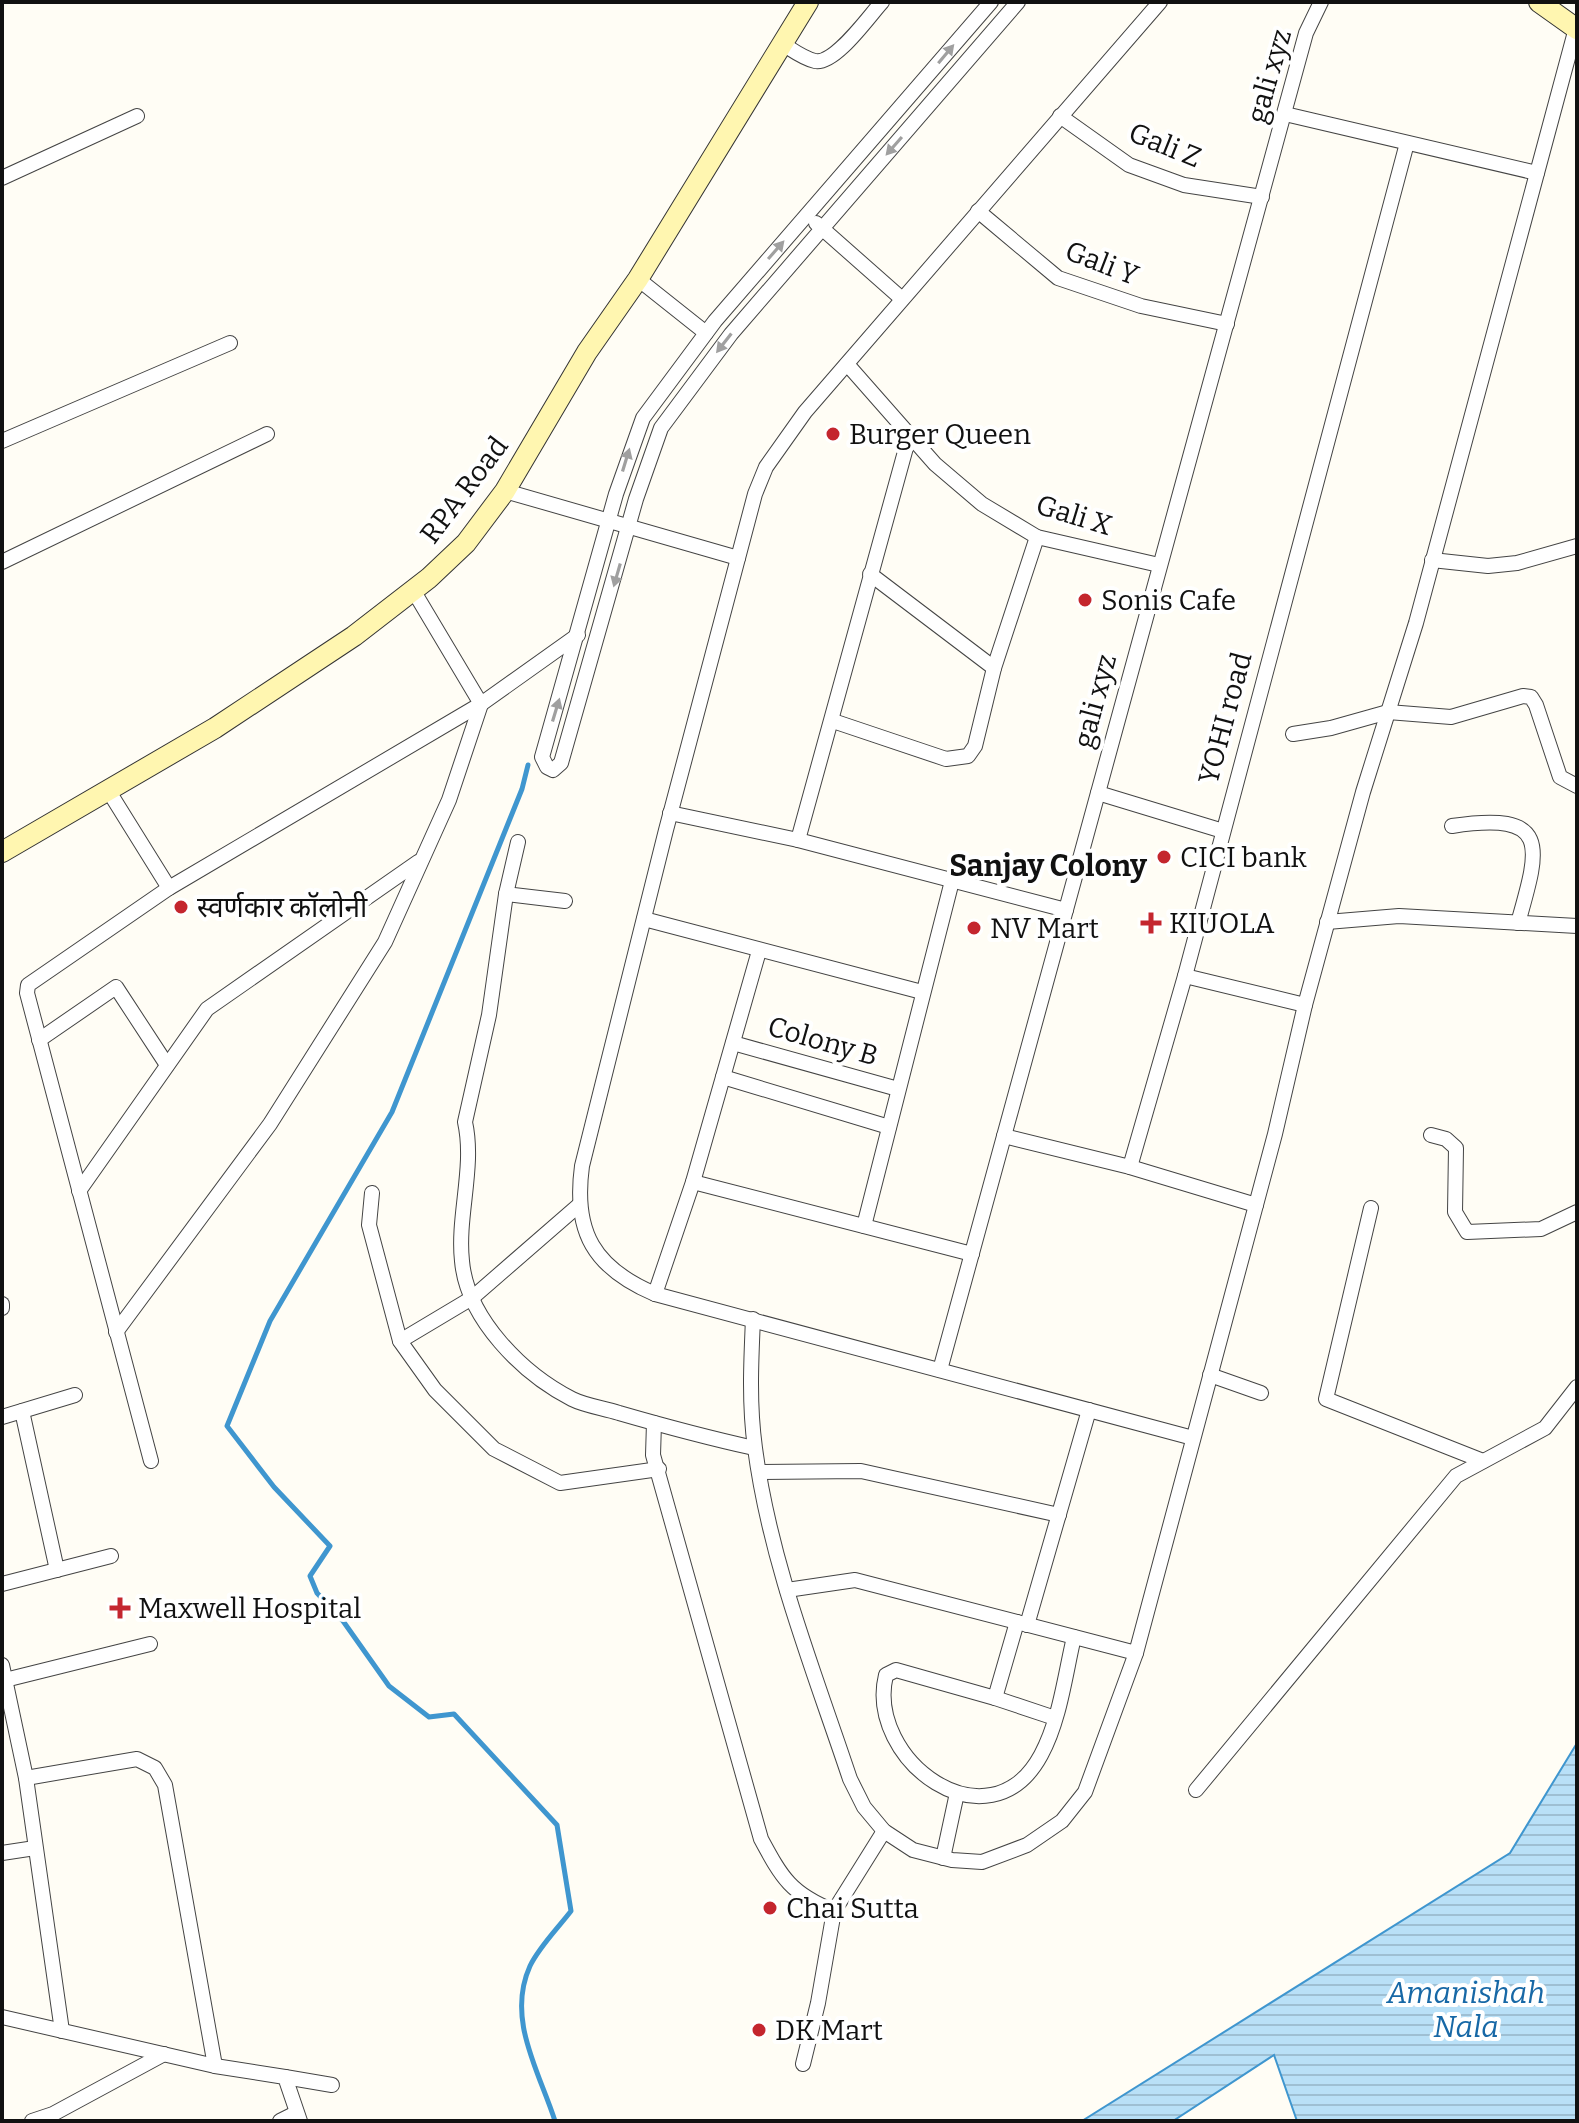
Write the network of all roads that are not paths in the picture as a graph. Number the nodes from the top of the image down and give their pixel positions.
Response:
1 (808, 2) edge
2 (882, 2) edge
3 (991, 2) edge
4 (1018, 2) edge
5 (1160, 2) edge
6 (1321, 2) edge
7 (1539, 2) edge
8 (1577, 28) edge
9 (781, 43) junction
10 (1285, 114) junction
11 (137, 116) dead end
12 (1060, 116) junction
13 (1407, 143) junction
14 (1537, 173) junction
15 (2, 178) edge
16 (1262, 197) junction
17 (978, 211) junction
18 (806, 215) junction
19 (822, 228) junction
20 (638, 279) junction
21 (902, 299) junction
22 (1227, 324) junction
23 (706, 333) junction
24 (230, 343) dead end
25 (847, 364) junction
26 (658, 395) junction
27 (675, 407) junction
28 (267, 434) dead end
29 (909, 437) junction
30 (2, 441) edge
31 (505, 491) junction
32 (610, 524) junction
33 (630, 529) junction
34 (1037, 537) junction
35 (1577, 546) edge
36 (738, 558) junction
37 (1432, 560) junction
38 (2, 562) edge
39 (1159, 565) junction
40 (870, 574) junction
41 (413, 590) junction
42 (603, 621) junction
43 (578, 635) junction
44 (994, 668) junction
45 (481, 704) junction
46 (1388, 712) junction
47 (833, 721) junction
48 (1293, 734) dead end
49 (1577, 786) edge
50 (108, 790) junction
51 (1098, 793) junction
52 (670, 813) junction
53 (1452, 826) dead end
54 (1223, 831) junction
55 (798, 840) junction
56 (518, 842) dead end
57 (2, 852) edge
58 (420, 861) junction
59 (952, 881) junction
60 (169, 888) junction
61 (506, 894) junction
62 (565, 901) dead end
63 (1066, 910) junction
64 (644, 919) junction
65 (1327, 922) junction
66 (1518, 923) junction
67 (1577, 926) edge
68 (759, 951) junction
69 (1185, 976) junction
70 (922, 992) junction
71 (1305, 1005) junction
72 (39, 1040) junction
73 (733, 1043) junction
74 (167, 1065) junction
75 (723, 1077) junction
76 (898, 1089) junction
77 (889, 1127) junction
78 (1431, 1135) dead end
79 (1004, 1136) junction
80 (1130, 1167) junction
81 (693, 1182) junction
82 (79, 1191) junction
83 (372, 1193) dead end
84 (579, 1205) junction
85 (1256, 1205) junction
86 (1371, 1208) dead end
87 (1577, 1212) edge
88 (864, 1226) junction
89 (972, 1254) junction
90 (655, 1294) junction
91 (472, 1298) junction
92 (753, 1319) junction
93 (116, 1332) junction
94 (400, 1341) junction
95 (940, 1370) junction
96 (1210, 1375) junction
97 (1577, 1387) edge
98 (1261, 1393) dead end
99 (75, 1395) dead end
100 (1089, 1410) junction
101 (22, 1411) junction
102 (2, 1417) edge
103 (654, 1423) junction
104 (1193, 1438) junction
105 (754, 1448) junction
106 (151, 1461) dead end
107 (1483, 1461) junction
108 (659, 1469) junction
109 (759, 1472) junction
110 (1059, 1515) junction
111 (111, 1556) dead end
112 (57, 1570) junction
113 (2, 1584) edge
114 (787, 1590) junction
115 (1022, 1624) junction
116 (1074, 1637) junction
117 (150, 1644) dead end
118 (1136, 1653) junction
119 (2, 1665) edge
120 (5, 1680) junction
121 (995, 1698) junction
122 (1055, 1718) junction
123 (18, 1744) junction
124 (2, 1746) edge
125 (26, 1778) junction
126 (1196, 1790) dead end
127 (957, 1793) junction
128 (884, 1831) junction
129 (35, 1848) junction
130 (2, 1853) edge
131 (943, 1858) junction
132 (834, 1911) junction
133 (2, 2017) edge
134 (62, 2031) junction
135 (164, 2054) junction
136 (803, 2064) dead end
137 (215, 2066) junction
138 (285, 2077) junction
139 (332, 2085) dead end
140 (298, 2117) edge
141 (32, 2121) edge
142 (280, 2121) edge

1 - 9 street, RPA Road
2 - 9 street
18 -> 3 street
4 -> 19 street
5 - 12 street
6 - 10 street, gali xyz
7 - 8 street
8 - 14 street
9 - 20 street, RPA Road
10 - 13 street
10 - 16 street, gali xyz
11 - 15 street
12 - 16 street, Gali Z
12 - 17 street
13 - 14 street
13 - 54 street, YOHI road
14 - 37 street
16 - 22 street, gali xyz
17 - 21 street
17 - 22 street, Gali Y
18 - 19 street
23 -> 18 street
19 - 21 street
19 -> 27 street
20 - 23 street
20 - 31 street, RPA Road
21 - 25 street
22 - 39 street, gali xyz
23 - 26 street
24 - 30 street
25 - 29 street, Gali X
25 - 36 street
26 - 27 street
32 -> 26 street
27 - 33 street
28 - 38 street
29 - 34 street, Gali X
29 - 40 street
31 - 32 street
31 - 41 street, RPA Road
32 - 33 street
32 - 43 street
33 - 36 street
33 -> 42 street
34 - 39 street, Gali X
34 - 44 street
35 - 37 street
36 - 52 street
37 - 46 street
39 - 51 street, gali xyz
40 - 44 street
40 - 47 street
41 - 45 street
41 - 50 street, RPA Road
42 - 43 street
42 -> 43 street
43 - 45 street
44 - 47 street
45 - 58 street
45 - 60 street
46 - 48 street
46 - 49 street
46 - 65 street
47 - 55 street
50 - 57 street, RPA Road
50 - 60 street
51 - 54 street
51 - 63 street, gali xyz
52 - 55 street
52 - 64 street
53 - 66 street
54 - 69 street, YOHI road
55 - 59 street
56 - 61 street
58 - 74 street
58 - 93 street
59 - 63 street
59 - 70 street
60 - 72 street
61 - 62 street
61 - 91 street
63 - 79 street, gali xyz
64 - 68 street
64 - 84 street
65 - 66 street
65 - 71 street
66 - 67 street
68 - 70 street
68 - 73 street
69 - 71 street
69 - 80 street, YOHI road
70 - 76 street
71 - 85 street
72 - 74 street
72 - 82 street
73 - 75 street
73 - 76 street, Colony B
74 - 82 street
75 - 77 street
75 - 81 street
76 - 77 street
77 - 88 street
78 - 87 street
79 - 80 street
79 - 89 street, gali xyz
80 - 85 street
81 - 88 street
81 - 90 street
82 - 93 street
83 - 94 street
84 - 90 street
84 - 91 street
85 - 96 street
86 - 107 street
88 - 89 street
89 - 95 street, gali xyz
90 - 92 street
91 - 94 street
91 - 103 street
92 - 95 street
92 - 105 street
93 - 106 street
94 - 108 street
95 - 100 street
96 - 98 street
96 - 104 street
97 - 107 street
99 - 101 street
100 - 104 street
100 - 110 street
101 - 102 street
101 - 112 street
103 - 105 street
103 - 108 street
104 - 118 street
105 - 109 street
107 - 126 street
108 - 132 street
109 - 110 street
109 - 114 street
110 - 115 street
111 - 112 street
112 - 113 street
114 - 115 street
114 - 128 street
115 - 116 street
115 - 121 street
116 - 118 street
116 - 122 street
117 - 120 street
118 - 131 street
119 - 120 street
120 - 123 street
121 - 122 street
121 - 127 street
122 - 127 street
123 - 124 street
123 - 125 street
125 - 129 street
125 - 137 street
127 - 131 street
128 - 131 street
128 - 132 street
129 - 130 street
129 - 134 street
132 - 136 street
133 - 134 street
134 - 135 street
135 - 137 street
135 - 141 street
137 - 138 street
138 - 139 street
138 - 140 street
140 - 142 street

